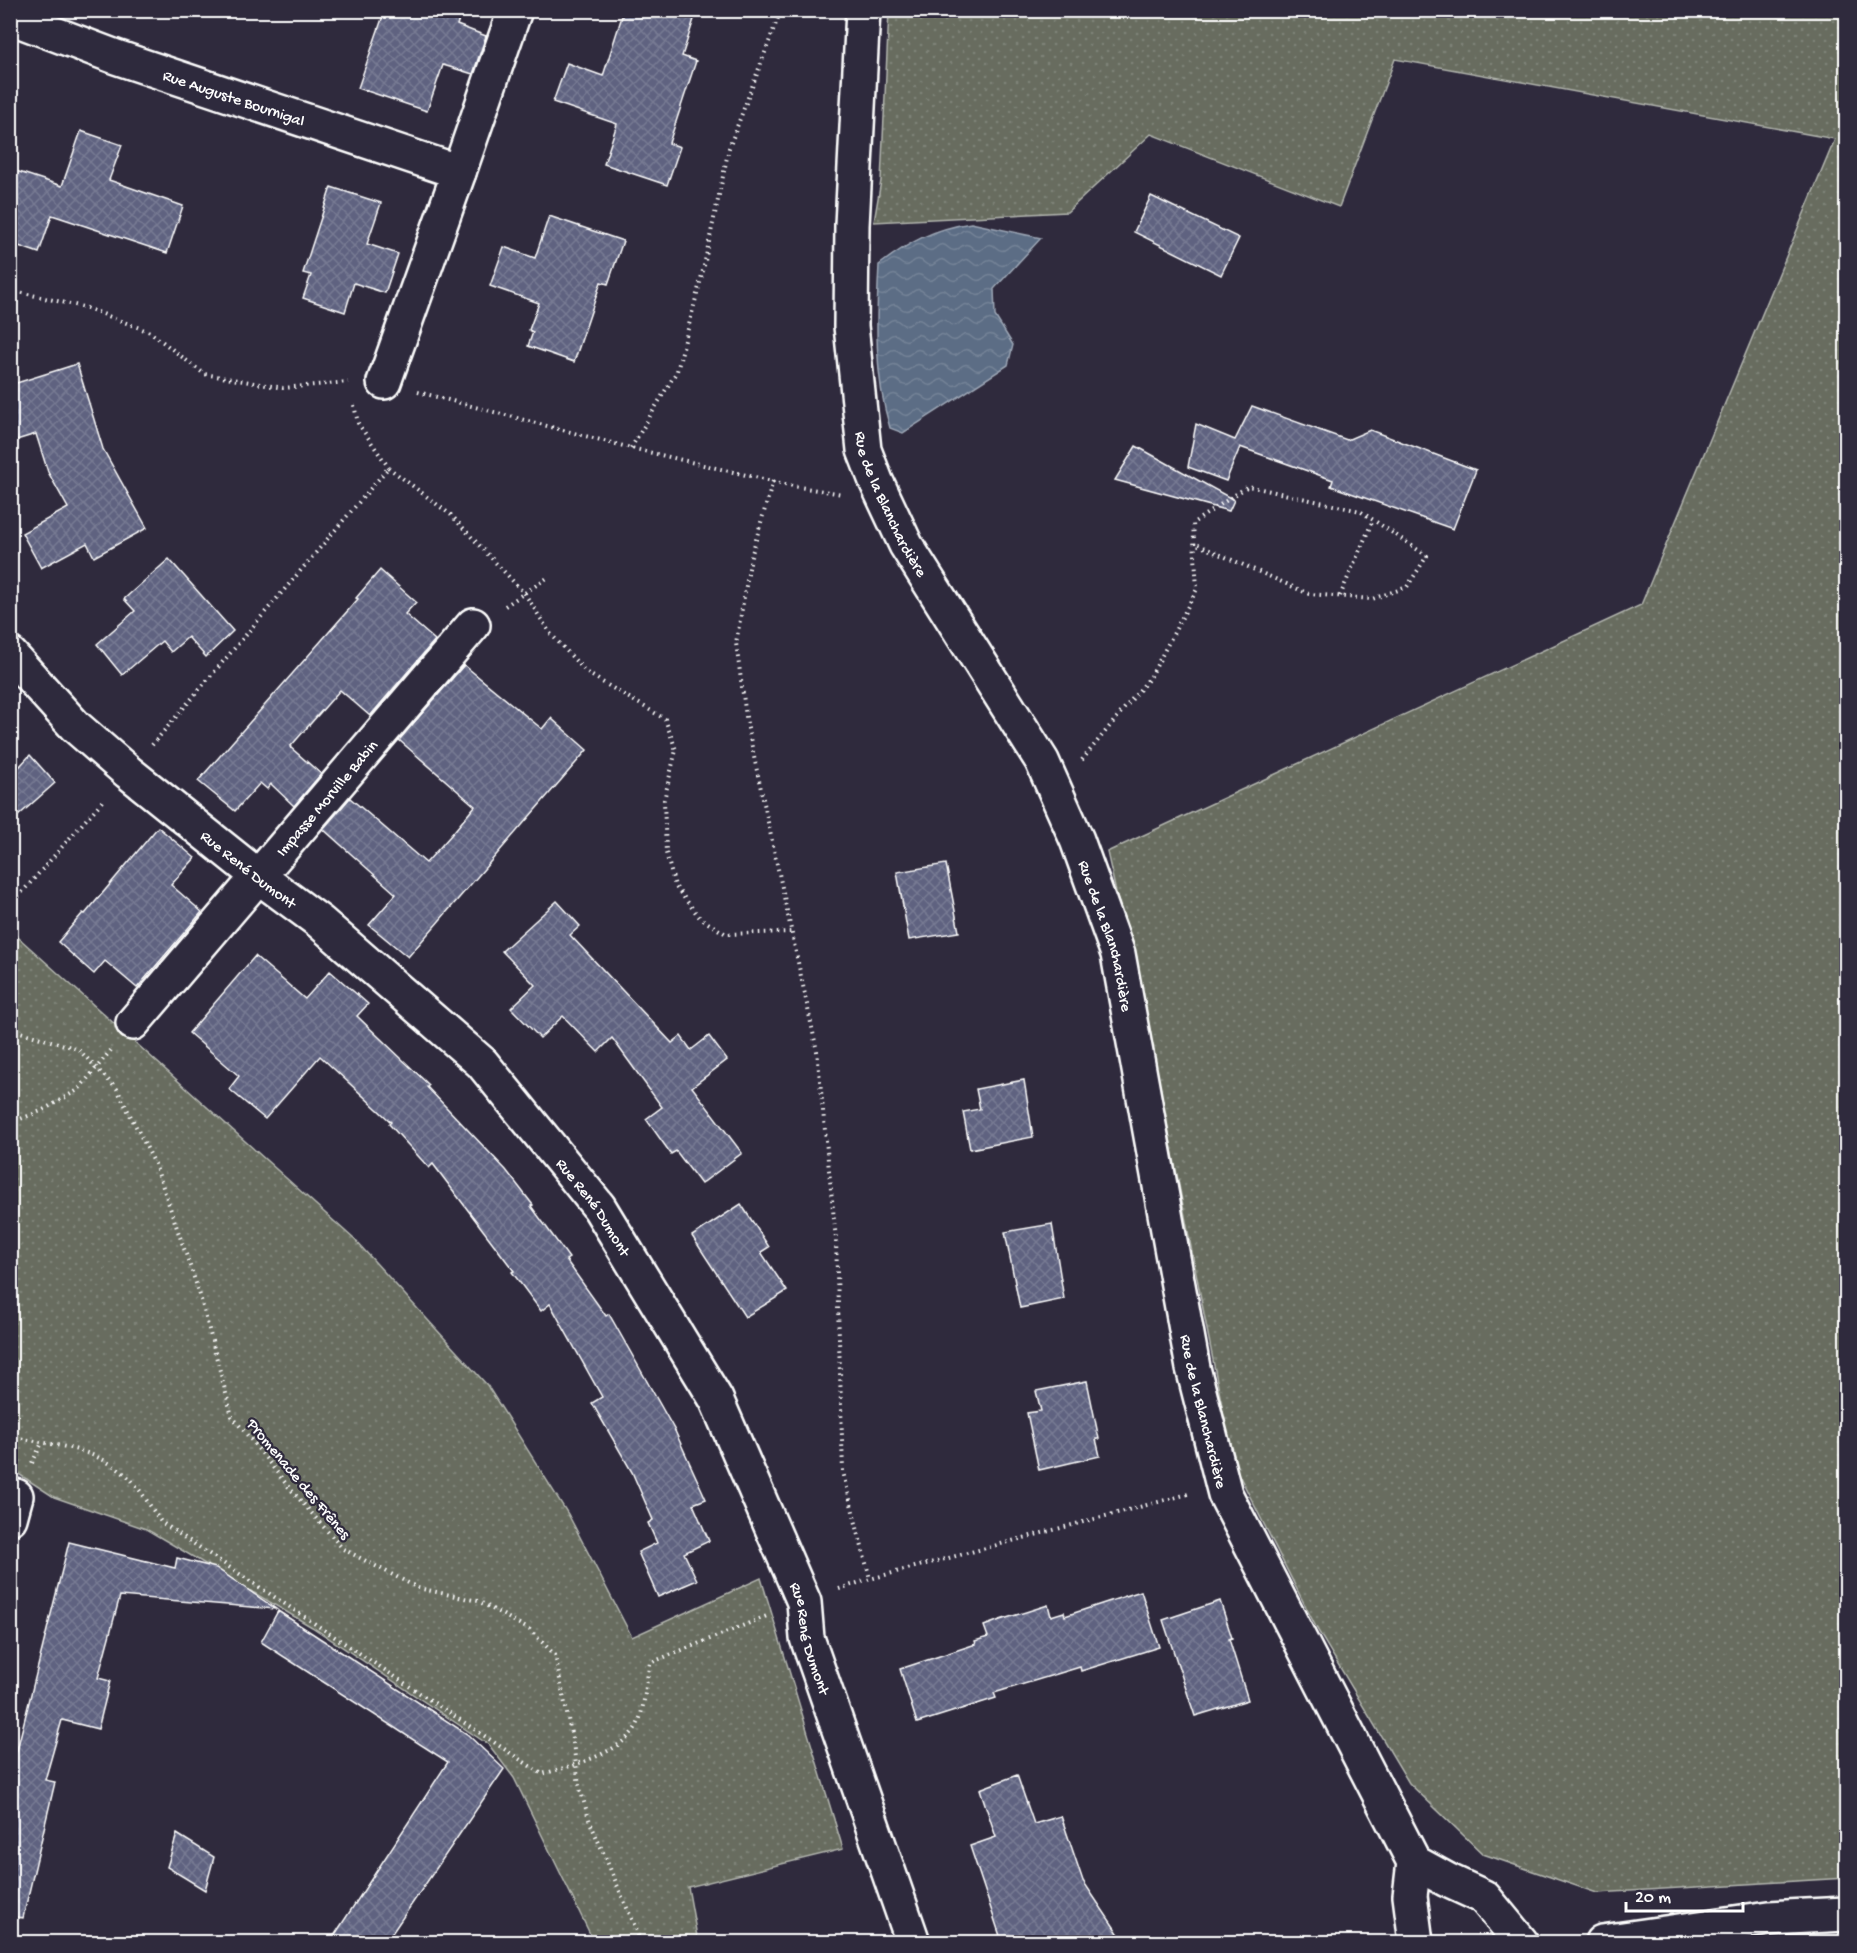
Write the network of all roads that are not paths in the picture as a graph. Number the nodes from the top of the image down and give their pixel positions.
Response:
1 (515, 10) edge
2 (863, 10) edge
3 (10, 17) edge
4 (459, 172) junction
5 (384, 382) road end
6 (473, 625) dead end
7 (10, 654) edge
8 (259, 877) junction
9 (133, 1023) road end
10 (1414, 1862) junction
11 (1846, 1914) edge
12 (913, 1942) edge
13 (1416, 1942) edge
14 (1521, 1942) edge
15 (1602, 1942) edge

1 - 4 street
2 - 10 street, Rue de la Blanchardière
3 - 4 street, Rue Auguste Bournigal
4 - 5 street
6 - 8 street, Impasse Morville Babin
7 - 8 street, Rue René Dumont
8 - 9 street, Impasse Morville Babin
8 - 12 street, Rue René Dumont
10 - 13 street
10 - 14 street
11 - 15 street

